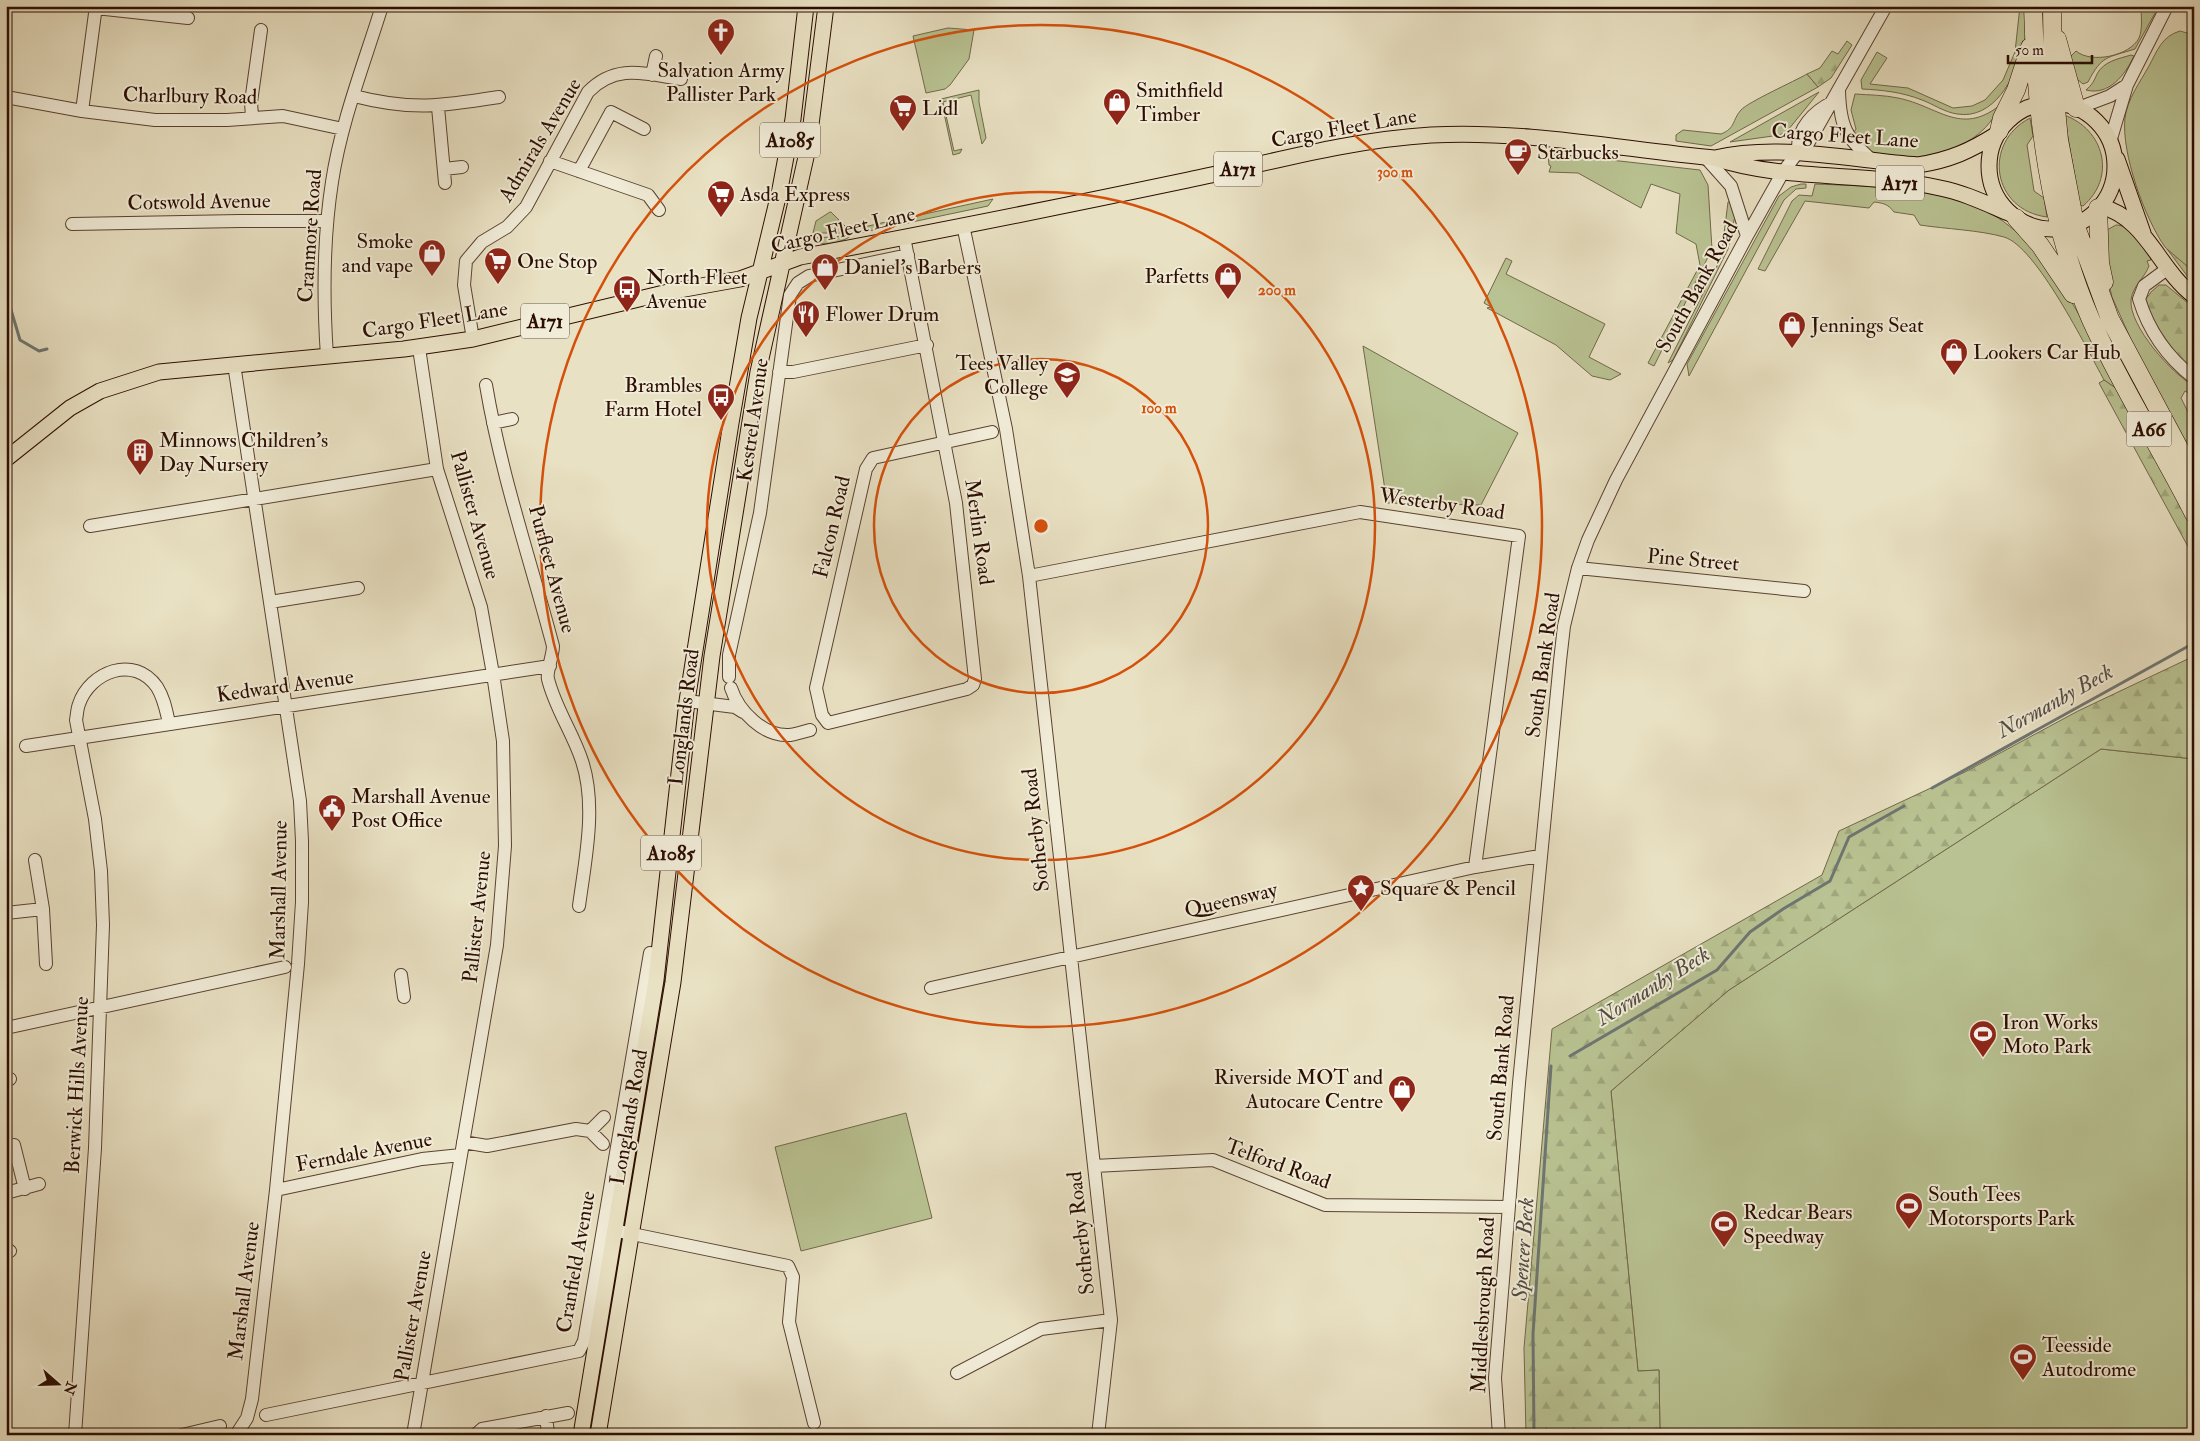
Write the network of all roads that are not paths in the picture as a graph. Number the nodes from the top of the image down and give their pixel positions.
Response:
1 (382, 6) edge
2 (806, 6) edge
3 (826, 6) edge
4 (1886, 6) edge
5 (2033, 6) edge
6 (2167, 6) edge
7 (96, 7) edge
8 (2051, 14) edge
9 (188, 18) dead end
10 (261, 30) dead end
11 (2034, 30) junction
12 (656, 56) dead end
13 (652, 75) junction
14 (681, 79) dead end
15 (2127, 85) junction
16 (1839, 88) junction
17 (354, 96) junction
18 (6, 97) edge
19 (499, 97) dead end
20 (2056, 103) junction
21 (2038, 104) junction
22 (438, 107) junction
23 (2077, 108) junction
24 (82, 111) junction
25 (252, 117) junction
26 (644, 129) dead end
27 (343, 130) junction
28 (1998, 132) junction
29 (2111, 145) junction
30 (1798, 152) junction
31 (1710, 158) junction
32 (550, 161) junction
33 (1873, 162) junction
34 (462, 167) dead end
35 (444, 169) junction
36 (579, 171) junction
37 (1783, 172) junction
38 (445, 183) dead end
39 (2099, 207) junction
40 (659, 210) dead end
41 (2013, 216) junction
42 (327, 222) junction
43 (72, 224) dead end
44 (963, 225) junction
45 (2068, 227) junction
46 (2143, 232) junction
47 (1747, 236) junction
48 (904, 237) junction
49 (908, 255) junction
50 (782, 264) junction
51 (2167, 269) junction
52 (760, 271) junction
53 (2194, 296) edge
54 (2110, 318) junction
55 (2091, 319) junction
56 (473, 339) junction
57 (927, 345) junction
58 (420, 348) junction
59 (327, 356) junction
60 (234, 364) junction
61 (779, 372) junction
62 (2194, 378) edge
63 (486, 386) dead end
64 (512, 419) dead end
65 (493, 423) junction
66 (992, 432) dead end
67 (946, 442) junction
68 (6, 458) edge
69 (437, 469) junction
70 (2194, 476) edge
71 (254, 500) junction
72 (2194, 514) edge
73 (90, 526) dead end
74 (1578, 568) junction
75 (1029, 576) junction
76 (358, 588) dead end
77 (1804, 590) dead end
78 (270, 602) junction
79 (550, 666) junction
80 (493, 674) junction
81 (687, 701) junction
82 (713, 704) junction
83 (285, 707) junction
84 (743, 712) junction
85 (169, 723) junction
86 (828, 724) joint
87 (810, 730) dead end
88 (78, 739) junction
89 (26, 746) dead end
90 (1540, 856) junction
91 (35, 860) dead end
92 (1475, 868) junction
93 (579, 906) dead end
94 (43, 909) junction
95 (6, 913) edge
96 (650, 953) dead end
97 (1070, 957) junction
98 (46, 964) dead end
99 (285, 967) dead end
100 (401, 975) dead end
101 (931, 988) dead end
102 (404, 997) dead end
103 (101, 1009) junction
104 (6, 1028) edge
105 (604, 1117) dead end
106 (590, 1131) junction
107 (464, 1142) junction
108 (604, 1144) dead end
109 (14, 1145) dead end
110 (461, 1155) junction
111 (1094, 1166) junction
112 (39, 1184) dead end
113 (25, 1188) junction
114 (276, 1190) junction
115 (6, 1193) edge
116 (1509, 1207) junction
117 (613, 1230) junction
118 (630, 1234) junction
119 (1111, 1320) junction
120 (957, 1373) dead end
121 (421, 1383) junction
122 (568, 1413) dead end
123 (266, 1415) dead end
124 (546, 1416) junction
125 (814, 1423) dead end
126 (220, 1426) dead end
127 (548, 1434) edge
128 (74, 1435) edge
129 (182, 1435) edge
130 (236, 1435) edge
131 (413, 1435) edge
132 (475, 1435) edge
133 (581, 1435) edge
134 (598, 1435) edge
135 (1098, 1435) edge
136 (1499, 1435) edge

1 - 17 street, Cranmore Road
2 - 52 main road, Longlands Road / A1085
3 - 50 main road, Longlands Road / A1085
4 - 16 street, South Bank Road
5 - 11 highway, A66
6 - 15 street
7 - 9 street
7 - 24 street
8 - 20 highway, A66
8 - 23 highway, A66
10 - 25 street
11 - 21 highway, A66
11 - 28 highway, A66
12 - 13 street
13 - 14 street, Admirals Avenue
13 - 32 street, Admirals Avenue
15 - 23 street
15 - 29 street
16 - 30 street, South Bank Road
16 - 33 street
17 - 22 street
17 - 27 street, Cranmore Road
18 - 24 street, Charlbury Road
19 - 22 street
20 - 21 main road
20 - 23 main road
20 - 45 highway, A66
21 - 28 main road
21 - 45 highway, A66
22 - 35 street
23 - 29 main road
24 - 25 street, Charlbury Road
25 - 27 street, Charlbury Road
26 - 36 street
27 - 42 street, Cranmore Road
28 - 33 main road, Cargo Fleet Lane / A171
28 - 41 main road
29 - 39 main road
29 - 46 main road
30 - 31 main road, Cargo Fleet Lane / A171
30 - 33 main road, Cargo Fleet Lane / A171
30 - 37 street, South Bank Road
31 - 37 main road, Cargo Fleet Lane / A171
31 - 44 main road, Cargo Fleet Lane / A171
31 - 47 street
32 - 36 street
32 - 56 street, Admirals Avenue
34 - 35 street
35 - 38 street
36 - 40 street
37 - 41 main road, Cargo Fleet Lane / A171
37 - 47 street, South Bank Road
39 - 45 main road
39 - 46 main road
39 - 54 highway, A66
41 - 45 main road, Cargo Fleet Lane
41 - 55 highway, A66
42 - 43 street, Cotswold Avenue
42 - 59 street, Cranmore Road
44 - 48 main road, Cargo Fleet Lane / A171
44 - 75 street, Sotherby Road
45 - 54 highway, A66
45 - 55 highway, A66
46 - 51 main road
47 - 74 street, South Bank Road
48 - 49 street, Merlin Road
48 - 50 main road, Cargo Fleet Lane / A171
49 - 57 street, Merlin Road
49 - 61 street, Kestrel Avenue
50 - 52 main road, Cargo Fleet Lane / A171
50 - 82 main road, Longlands Road / A1085
51 - 53 main road
51 - 62 street
52 - 56 main road, Cargo Fleet Lane / A171
52 - 81 main road, Longlands Road / A1085
54 - 70 highway, A66
55 - 72 highway, A66
56 - 58 main road, Cargo Fleet Lane / A171
57 - 61 street
57 - 67 street, Merlin Road
58 - 59 main road, Cargo Fleet Lane / A171
58 - 69 street, Pallister Avenue
59 - 60 main road, Cargo Fleet Lane / A171
60 - 68 main road, Cargo Fleet Lane / A171
60 - 71 street, Marshall Avenue
61 - 84 street, Kestrel Avenue
63 - 65 street, Purfleet Avenue
64 - 65 street
65 - 79 street, Purfleet Avenue
66 - 67 street, Falcon Road
67 - 86 street, Falcon Road
67 - 86 street, Merlin Road
69 - 71 street
69 - 80 street, Pallister Avenue
71 - 73 street
71 - 78 street, Marshall Avenue
74 - 77 street, Pine Street
74 - 90 street, South Bank Road
75 - 92 street, Westerby Road
75 - 97 street, Sotherby Road
76 - 78 street
78 - 83 street, Marshall Avenue
79 - 80 street, Kedward Avenue
79 - 93 street, Purfleet Avenue
80 - 83 street, Kedward Avenue
80 - 107 street, Pallister Avenue
81 - 82 street
81 - 117 main road, Longlands Road / A1085
82 - 84 street
82 - 118 main road, Longlands Road / A1085
83 - 85 street, Kedward Avenue
83 - 114 street, Marshall Avenue
84 - 87 street
85 - 88 street, Kedward Avenue
85 - 88 street, Berwick Hills Avenue
88 - 89 street, Kedward Avenue
88 - 103 street, Berwick Hills Avenue
90 - 92 street, Queensway
90 - 116 street, South Bank Road
91 - 94 street
92 - 97 street, Queensway
94 - 95 street
94 - 98 street
96 - 121 street, Cranfield Avenue
97 - 101 street, Queensway
97 - 111 street, Sotherby Road
99 - 103 street
100 - 102 street
103 - 104 street
103 - 128 street, Berwick Hills Avenue
105 - 106 street
106 - 107 street, Ferndale Avenue
106 - 108 street
107 - 110 street, Pallister Avenue
109 - 113 street
110 - 114 street, Ferndale Avenue
110 - 121 street, Pallister Avenue
111 - 116 street, Telford Road
111 - 119 street, Sotherby Road
112 - 113 street
113 - 115 street
114 - 130 street, Marshall Avenue
116 - 136 street, Middlesbrough Road
117 - 118 street
117 - 133 main road, Longlands Road / A1085
118 - 125 street
118 - 134 main road, Longlands Road / A1085
119 - 120 street
119 - 135 street, Sotherby Road
121 - 123 street, Cranfield Avenue
121 - 131 street, Pallister Avenue
122 - 124 street
124 - 127 street
124 - 132 street
126 - 129 street

